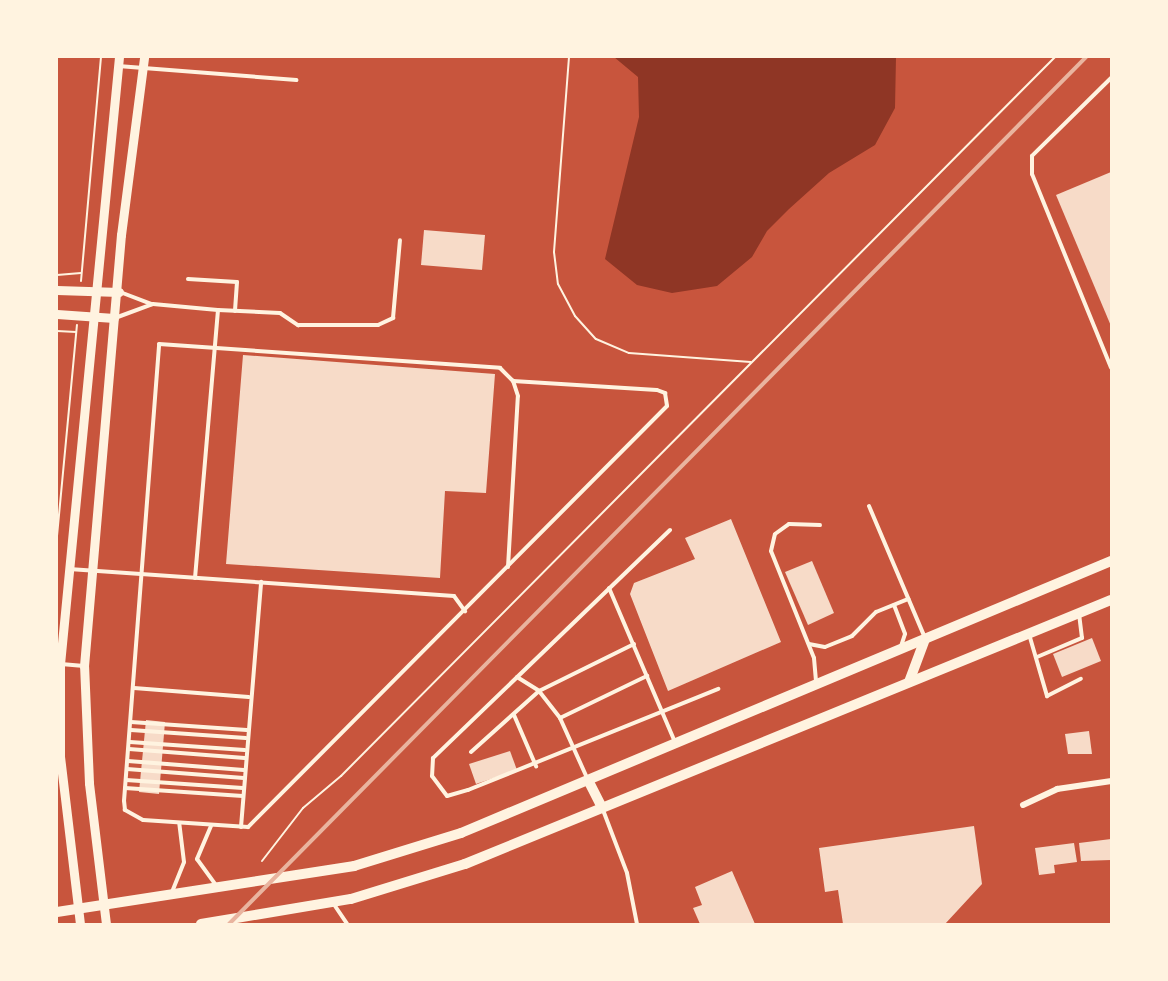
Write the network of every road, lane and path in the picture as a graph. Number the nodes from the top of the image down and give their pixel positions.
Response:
1 (144, 57) edge
2 (570, 57) edge
3 (1055, 57) edge
4 (119, 62) edge
5 (142, 68) junction
6 (1111, 78) edge
7 (297, 80) dead end
8 (400, 240) dead end
9 (81, 273) dead end
10 (57, 275) edge
11 (188, 279) dead end
12 (57, 290) edge
13 (95, 291) junction
14 (119, 292) junction
15 (153, 304) junction
16 (218, 310) junction
17 (235, 311) junction
18 (57, 314) edge
19 (91, 315) junction
20 (114, 318) junction
21 (57, 331) edge
22 (76, 332) dead end
23 (216, 346) junction
24 (751, 363) junction
25 (1111, 368) edge
26 (513, 381) junction
27 (869, 506) dead end
28 (820, 525) dead end
29 (670, 530) dead end
30 (1111, 561) edge
31 (508, 567) junction
32 (69, 568) junction
33 (92, 571) junction
34 (144, 574) junction
35 (195, 578) junction
36 (261, 582) junction
37 (609, 588) junction
38 (909, 599) junction
39 (1111, 600) edge
40 (894, 605) junction
41 (465, 611) junction
42 (1078, 613) junction
43 (1029, 634) junction
44 (925, 639) junction
45 (808, 643) junction
46 (634, 644) junction
47 (900, 649) junction
48 (1037, 657) junction
49 (59, 664) edge
50 (84, 666) junction
51 (647, 676) junction
52 (517, 677) junction
53 (1081, 679) dead end
54 (909, 682) junction
55 (814, 685) junction
56 (134, 688) junction
57 (718, 689) dead end
58 (539, 692) junction
59 (249, 697) junction
60 (663, 713) junction
61 (514, 716) junction
62 (560, 718) junction
63 (131, 722) junction
64 (130, 730) junction
65 (247, 730) junction
66 (246, 738) junction
67 (129, 742) junction
68 (676, 743) junction
69 (129, 749) junction
70 (574, 749) junction
71 (245, 750) junction
72 (471, 752) dead end
73 (245, 758) junction
74 (128, 761) junction
75 (536, 766) junction
76 (127, 769) junction
77 (244, 770) junction
78 (244, 778) junction
79 (126, 780) junction
80 (588, 780) junction
81 (1111, 781) edge
82 (126, 788) junction
83 (243, 788) junction
84 (243, 796) junction
85 (1023, 805) dead end
86 (602, 807) junction
87 (179, 824) junction
88 (211, 826) junction
89 (241, 827) junction
90 (57, 849) edge
91 (262, 861) dead end
92 (57, 878) edge
93 (221, 888) junction
94 (169, 896) junction
95 (332, 902) junction
96 (105, 905) junction
97 (78, 909) junction
98 (57, 912) edge
99 (80, 924) edge
100 (106, 924) edge
101 (201, 924) edge
102 (347, 924) edge
103 (637, 924) edge

1 - 5 street
2 - 24 path
3 - 24 path
4 - 5 lane
4 - 13 street
5 - 7 lane
5 - 14 street
6 - 25 lane
8 - 17 lane
9 - 10 path
11 - 17 lane
12 - 13 street
13 - 14 street
13 - 19 street
14 - 15 lane
14 - 20 street
15 - 16 lane
15 - 20 lane
16 - 17 lane
16 - 23 lane
18 - 19 street
19 - 20 street
19 - 32 street
20 - 33 street
21 - 22 path
23 - 26 lane
23 - 34 lane
23 - 35 lane
24 - 91 path
26 - 31 lane
26 - 31 lane
27 - 38 lane
28 - 45 lane
29 - 37 lane
30 - 44 main road
31 - 41 lane
32 - 33 lane
32 - 49 street
33 - 34 lane
33 - 50 street
34 - 35 lane
34 - 56 lane
35 - 36 lane
36 - 41 lane
36 - 59 lane
37 - 46 lane
37 - 52 lane
38 - 40 lane
38 - 44 lane
39 - 42 main road
40 - 45 lane
40 - 47 lane
41 - 89 lane
42 - 43 main road
42 - 48 lane
43 - 48 lane
43 - 54 main road
44 - 47 main road
44 - 54 main road
45 - 55 lane
46 - 51 lane
46 - 58 lane
47 - 55 main road
48 - 53 lane
49 - 50 lane
49 - 97 street
50 - 96 street
51 - 60 lane
51 - 62 lane
52 - 58 lane
52 - 75 lane
54 - 86 main road
55 - 68 main road
56 - 59 lane
56 - 63 lane
57 - 60 lane
58 - 61 lane
58 - 62 lane
59 - 65 lane
60 - 68 lane
60 - 70 lane
61 - 72 lane
61 - 75 lane
62 - 70 lane
63 - 64 lane
63 - 65 lane
64 - 66 lane
64 - 67 lane
65 - 66 lane
66 - 71 lane
67 - 69 lane
67 - 71 lane
68 - 80 main road
69 - 73 lane
69 - 74 lane
70 - 75 lane
70 - 80 lane
71 - 73 lane
73 - 77 lane
74 - 76 lane
74 - 77 lane
76 - 78 lane
76 - 79 lane
77 - 78 lane
78 - 83 lane
79 - 82 lane
79 - 83 lane
80 - 86 main road
80 - 93 main road
81 - 85 street
82 - 84 lane
82 - 87 lane
83 - 84 lane
84 - 89 lane
86 - 95 main road
86 - 103 lane
87 - 88 lane
87 - 94 lane
88 - 89 lane
88 - 93 lane
90 - 92 path
93 - 94 main road
94 - 96 main road
95 - 101 main road
95 - 102 lane
96 - 97 main road
96 - 100 street
97 - 98 main road
97 - 99 street

